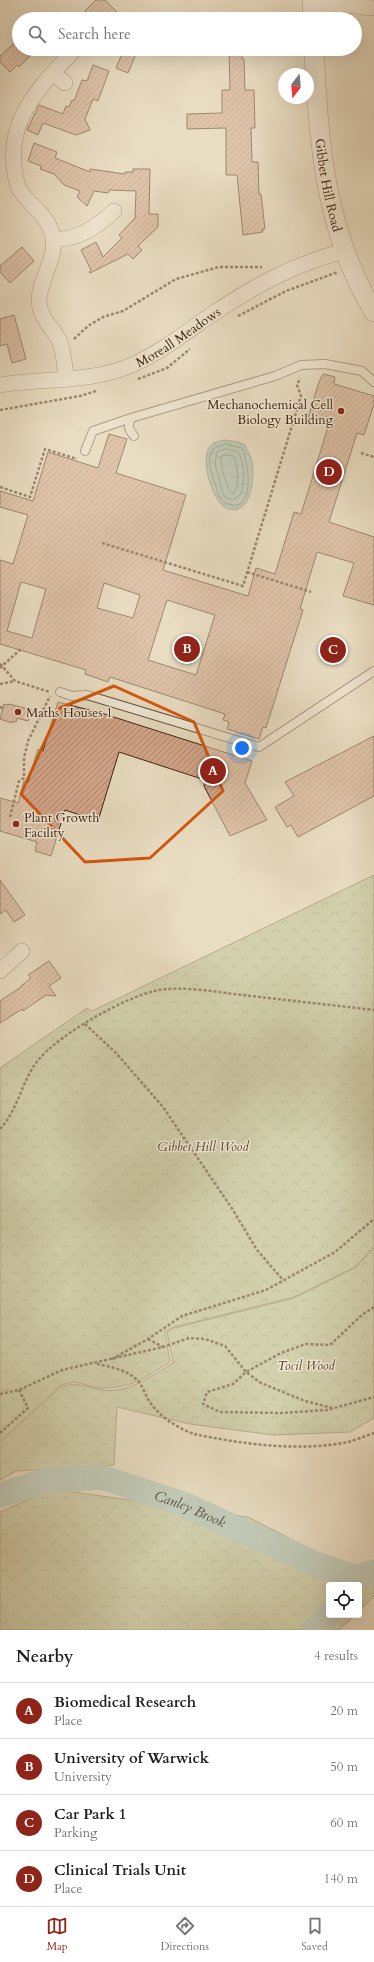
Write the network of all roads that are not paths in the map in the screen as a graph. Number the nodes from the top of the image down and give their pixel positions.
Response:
1 (374, 8) edge
2 (312, 9) edge
3 (69, 56) edge
4 (315, 56) edge
5 (53, 73) junction
6 (65, 83) dead end
7 (4, 151) edge
8 (114, 211) dead end
9 (53, 239) junction
10 (344, 251) junction
11 (374, 312) edge
12 (66, 379) junction
13 (374, 382) edge
14 (0, 385) edge
15 (131, 418) junction
16 (134, 436) dead end
17 (85, 450) road end
18 (374, 671) edge
19 (60, 692) dead end
20 (22, 951) dead end
21 (3, 963) edge

1 - 2 street
3 - 5 street
4 - 10 street, Gibbet Hill Road
5 - 6 street
5 - 7 street
7 - 9 street
8 - 9 street
9 - 12 street
10 - 11 street, Gibbet Hill Road
10 - 12 street, Moreall Meadows
12 - 14 street, Moreall Meadows
13 - 15 lane
15 - 16 lane
15 - 17 lane
18 - 19 lane
20 - 21 street

